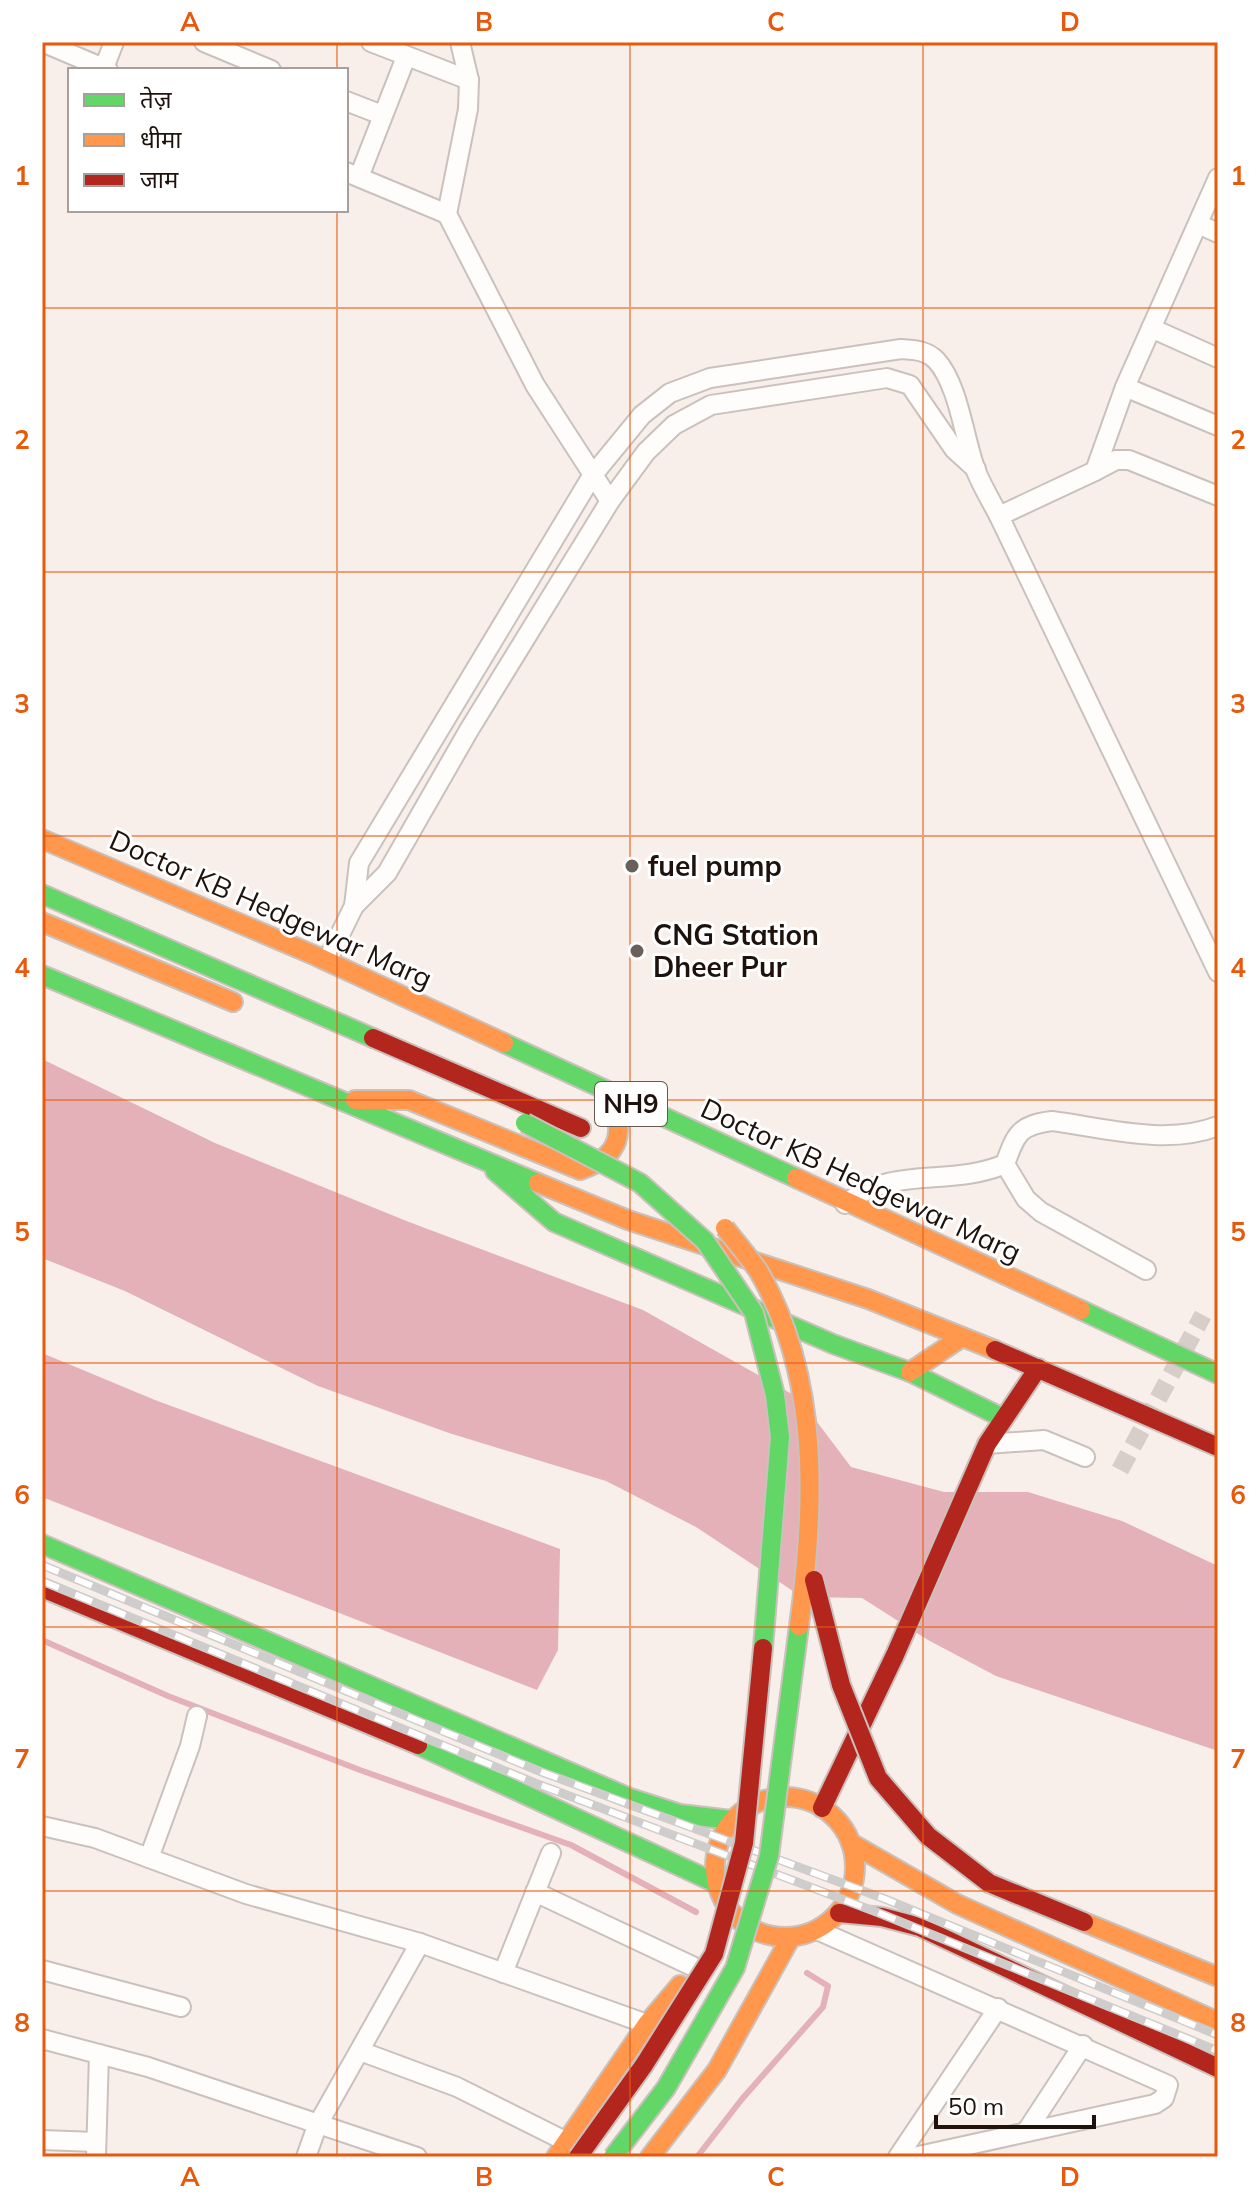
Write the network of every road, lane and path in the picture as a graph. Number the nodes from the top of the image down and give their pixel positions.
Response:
1 (42, 42) edge
2 (114, 42) edge
3 (204, 42) edge
4 (371, 42) edge
5 (460, 42) edge
6 (406, 57) junction
7 (104, 68) edge
8 (106, 68) edge
9 (266, 68) edge
10 (469, 80) junction
11 (348, 102) edge
12 (382, 115) junction
13 (353, 174) edge
14 (1218, 178) edge
15 (447, 214) junction
16 (1198, 224) junction
17 (1218, 233) edge
18 (1151, 328) junction
19 (1218, 358) edge
20 (1125, 387) junction
21 (1218, 426) edge
22 (976, 469) junction
23 (1095, 471) junction
24 (592, 476) junction
25 (1218, 496) edge
26 (610, 501) junction
27 (999, 516) junction
28 (42, 839) edge
29 (42, 894) edge
30 (354, 906) junction
31 (42, 922) edge
32 (327, 961) junction
33 (1218, 972) edge
34 (42, 975) edge
35 (247, 1008) dead end
36 (438, 1087) dead end
37 (610, 1094) junction
38 (339, 1100) junction
39 (1218, 1126) edge
40 (481, 1159) junction
41 (1005, 1164) junction
42 (650, 1167) dead end
43 (845, 1204) junction
44 (711, 1213) dead end
45 (1146, 1270) dead end
46 (962, 1337) junction
47 (1038, 1368) junction
48 (910, 1372) junction
49 (1218, 1374) edge
50 (1003, 1418) junction
51 (987, 1444) junction
52 (1218, 1447) edge
53 (1085, 1457) dead end
54 (42, 1544) edge
55 (808, 1560) junction
56 (42, 1588) edge
57 (197, 1716) dead end
58 (822, 1808) junction
59 (731, 1820) junction
60 (42, 1826) edge
61 (851, 1843) junction
62 (551, 1853) dead end
63 (149, 1858) junction
64 (535, 1892) junction
65 (720, 1892) junction
66 (839, 1913) junction
67 (817, 1930) junction
68 (791, 1937) junction
69 (420, 1943) junction
70 (692, 1966) junction
71 (42, 1970) edge
72 (503, 1973) junction
73 (1218, 1977) edge
74 (181, 2007) dead end
75 (998, 2008) junction
76 (1218, 2022) edge
77 (647, 2024) junction
78 (42, 2039) edge
79 (1083, 2045) junction
80 (360, 2051) junction
81 (99, 2054) junction
82 (1218, 2068) edge
83 (593, 2105) junction
84 (317, 2126) junction
85 (1026, 2132) junction
86 (42, 2140) edge
87 (96, 2149) edge
88 (567, 2152) edge
89 (655, 2155) edge
90 (306, 2157) edge
91 (417, 2157) edge
92 (613, 2157) edge
93 (898, 2157) edge
94 (914, 2157) edge

1 - 7 street
2 - 8 street
3 - 9 street
4 - 6 street
5 - 10 street
6 - 10 street
6 - 12 street
10 - 15 street
11 - 12 street
12 - 13 street
13 - 15 street
14 - 16 street
15 - 24 street
16 - 17 street
16 - 18 street
18 - 19 street
18 - 20 street
20 - 21 street
20 - 23 street
22 - 24 street
22 - 26 street
22 - 27 street
23 - 25 street
23 - 27 street
24 - 26 street
24 - 30 street
26 - 30 street
27 - 33 street
28 - 32 main road, Doctor KB Hedgewar Marg / NH9
29 - 42 main road
30 - 32 street
31 - 35 main road
32 - 37 main road, Doctor KB Hedgewar Marg / NH9
34 - 38 main road
36 - 88 main road, bridge
37 - 38 main road
37 - 43 main road, Doctor KB Hedgewar Marg / NH9
38 - 40 main road
39 - 41 street
40 - 46 main road
40 - 48 main road
41 - 43 street
41 - 45 street
43 - 49 main road, Doctor KB Hedgewar Marg / NH9
44 - 55 main road, bridge
46 - 47 main road
46 - 48 main road
47 - 50 main road
47 - 52 main road
48 - 50 main road
50 - 51 main road
51 - 53 street
51 - 58 main road
54 - 59 main road
55 - 73 main road, bridge
55 - 92 main road, bridge
56 - 65 main road
57 - 63 street
58 - 59 main road
58 - 61 main road
59 - 65 main road
60 - 63 street
61 - 66 main road
61 - 76 main road
62 - 64 street
63 - 69 street
64 - 70 street
64 - 72 street
65 - 68 main road
65 - 70 main road
66 - 67 main road
66 - 82 main road
67 - 68 main road
67 - 75 street
68 - 89 main road
69 - 72 street
69 - 80 street
70 - 77 main road
71 - 74 street
72 - 77 street
75 - 79 street
75 - 93 street
77 - 83 main road
78 - 81 street
79 - 85 street
79 - 85 street
80 - 84 street
80 - 88 street
81 - 84 street
81 - 87 street
83 - 88 main road
83 - 89 street
84 - 90 street
84 - 91 street
85 - 94 street
86 - 87 street

